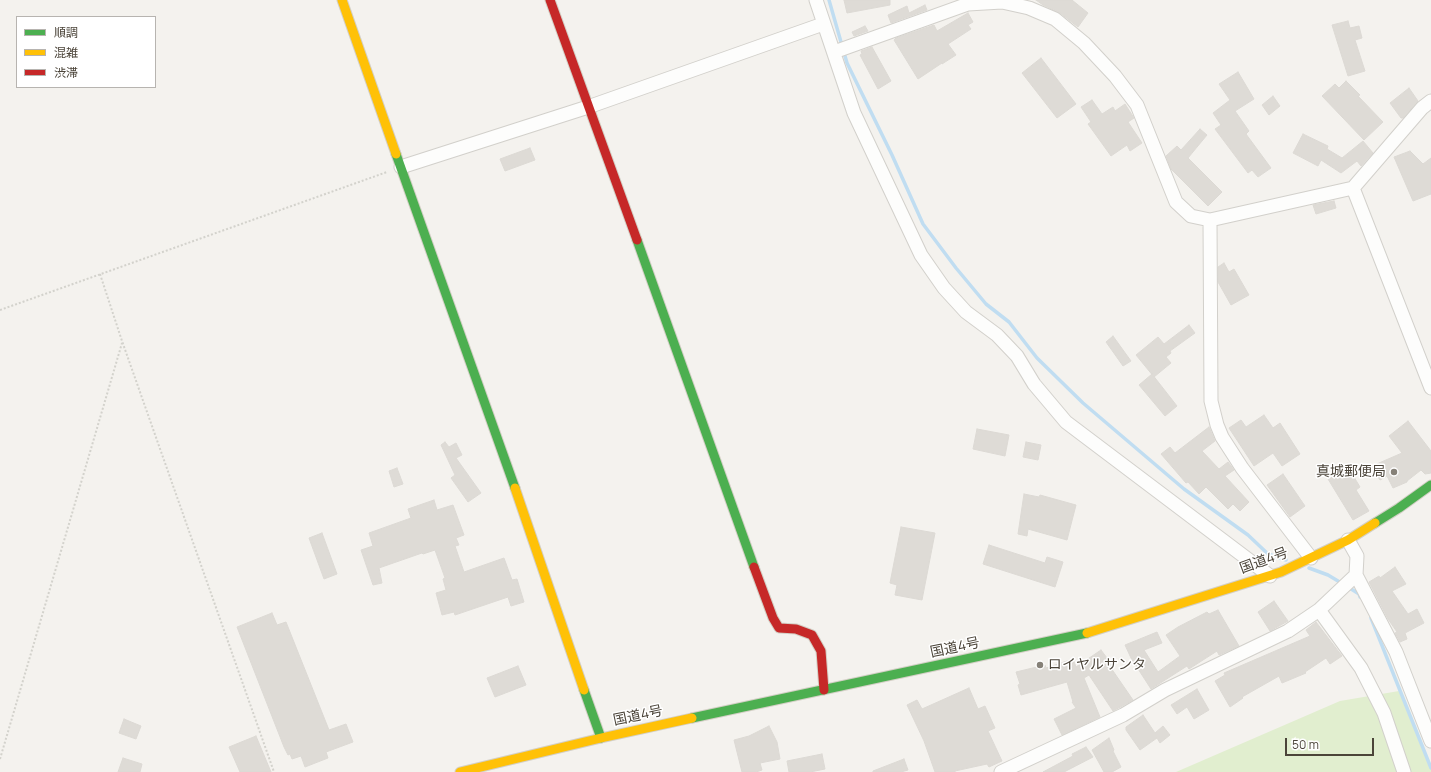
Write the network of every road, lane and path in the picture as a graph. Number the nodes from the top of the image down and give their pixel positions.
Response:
1 (342, 0) edge
2 (550, 0) edge
3 (816, 0) edge
4 (823, 24) junction
5 (841, 50) junction
6 (1431, 101) edge
7 (588, 107) junction
8 (401, 167) junction
9 (1353, 188) junction
10 (1210, 220) junction
11 (100, 274) junction
12 (0, 310) edge
13 (122, 341) junction
14 (1431, 388) edge
15 (1431, 485) edge
16 (1348, 540) junction
17 (1309, 559) junction
18 (1275, 574) junction
19 (1353, 578) junction
20 (1319, 610) junction
21 (824, 690) junction
22 (601, 738) junction
23 (1431, 741) edge
24 (0, 759) edge
25 (274, 772) edge
26 (460, 772) edge
27 (1001, 772) edge
28 (1404, 772) edge

1 - 8 main road
2 - 7 main road
3 - 4 street
4 - 5 street
4 - 7 street
5 - 10 street
5 - 18 street
6 - 9 street
7 - 8 street
7 - 21 main road
8 - 11 path
8 - 22 main road
9 - 10 street
9 - 14 street
10 - 17 street
11 - 12 path
11 - 13 path
13 - 24 path
13 - 25 path
15 - 16 main road, 国道4号
16 - 17 main road, 国道4号
16 - 19 street
17 - 18 main road, 国道4号
18 - 21 main road, 国道4号
19 - 20 street
19 - 23 street
20 - 27 street
20 - 28 street
21 - 22 main road, 国道4号
22 - 26 main road, 国道4号

